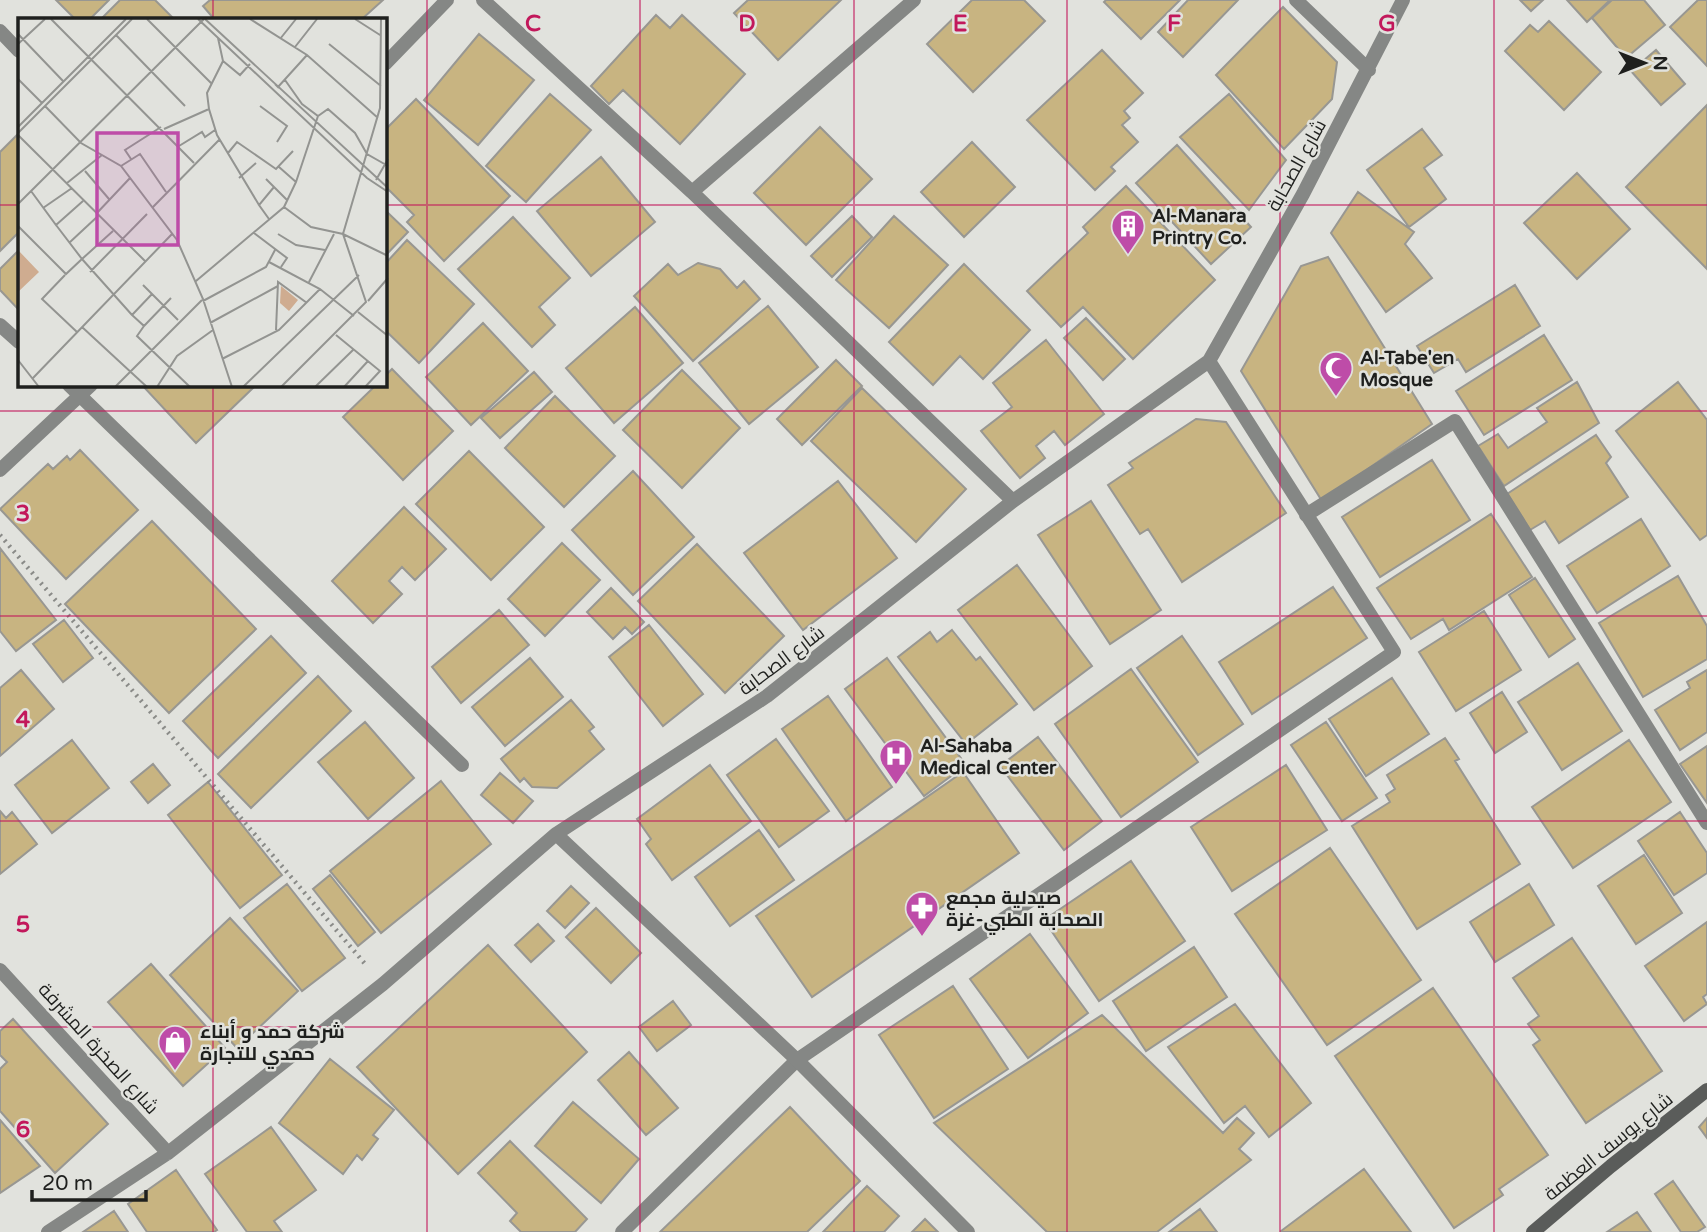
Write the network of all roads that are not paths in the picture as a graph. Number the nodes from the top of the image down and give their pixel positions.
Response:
1 (483, 0) edge
2 (914, 0) edge
3 (1296, 0) edge
4 (1403, 0) edge
5 (437, 3) edge
6 (0, 31) edge
7 (18, 50) edge
8 (387, 62) edge
9 (1369, 70) junction
10 (692, 192) junction
11 (0, 326) edge
12 (18, 341) edge
13 (1209, 361) junction
14 (86, 391) edge
15 (0, 470) edge
16 (1013, 501) junction
17 (1306, 515) junction
18 (462, 765) dead end
19 (1707, 823) edge
20 (556, 834) junction
21 (0, 970) edge
22 (797, 1060) junction
23 (1707, 1090) edge
24 (168, 1153) junction
25 (48, 1232) edge
26 (622, 1232) edge
27 (968, 1232) edge
28 (1533, 1232) edge

1 - 10 street
2 - 10 street
3 - 9 street
4 - 9 street, شارع الصحابة
5 - 8 street
6 - 7 street
9 - 13 street, شارع الصحابة
10 - 16 street
11 - 12 street
13 - 16 street, شارع الصحابة
13 - 17 street
14 - 15 street
14 - 18 street
16 - 20 street, شارع الصحابة
17 - 19 street
17 - 22 street
20 - 22 street
20 - 24 street, شارع الصحابة
21 - 24 street, شارع الصخرة المشرفة
22 - 26 street
22 - 27 street
23 - 28 street, شارع يوسف العظمة
24 - 25 street, شارع الصحابة

